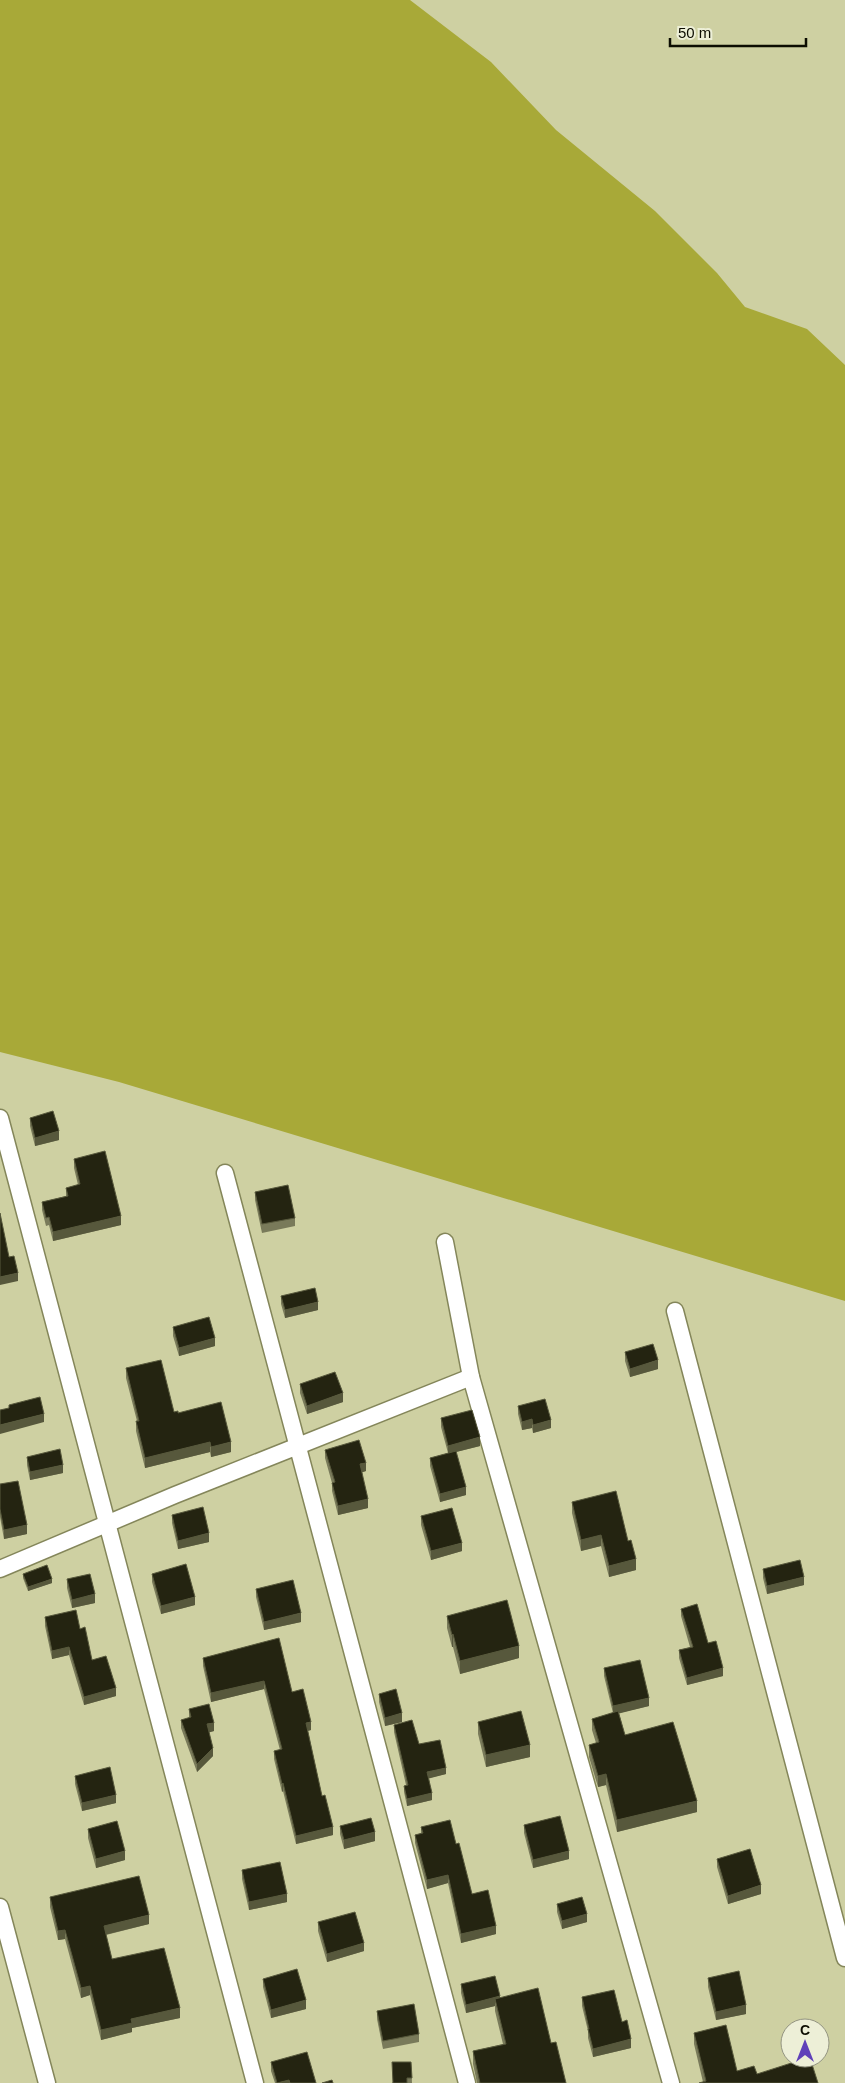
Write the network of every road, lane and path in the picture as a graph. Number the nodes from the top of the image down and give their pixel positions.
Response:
1 (0, 1118) edge
2 (225, 1173) dead end
3 (445, 1242) dead end
4 (675, 1311) dead end
5 (471, 1376) junction
6 (298, 1446) junction
7 (106, 1524) junction
8 (0, 1568) edge
9 (0, 1907) edge
10 (845, 1958) edge
11 (47, 2083) edge
12 (255, 2083) edge
13 (467, 2083) edge
14 (671, 2083) edge

1 - 7 street
2 - 6 street
3 - 5 street
4 - 10 street
5 - 6 street
5 - 14 street
6 - 7 street
6 - 13 street
7 - 8 street
7 - 12 street
9 - 11 street

